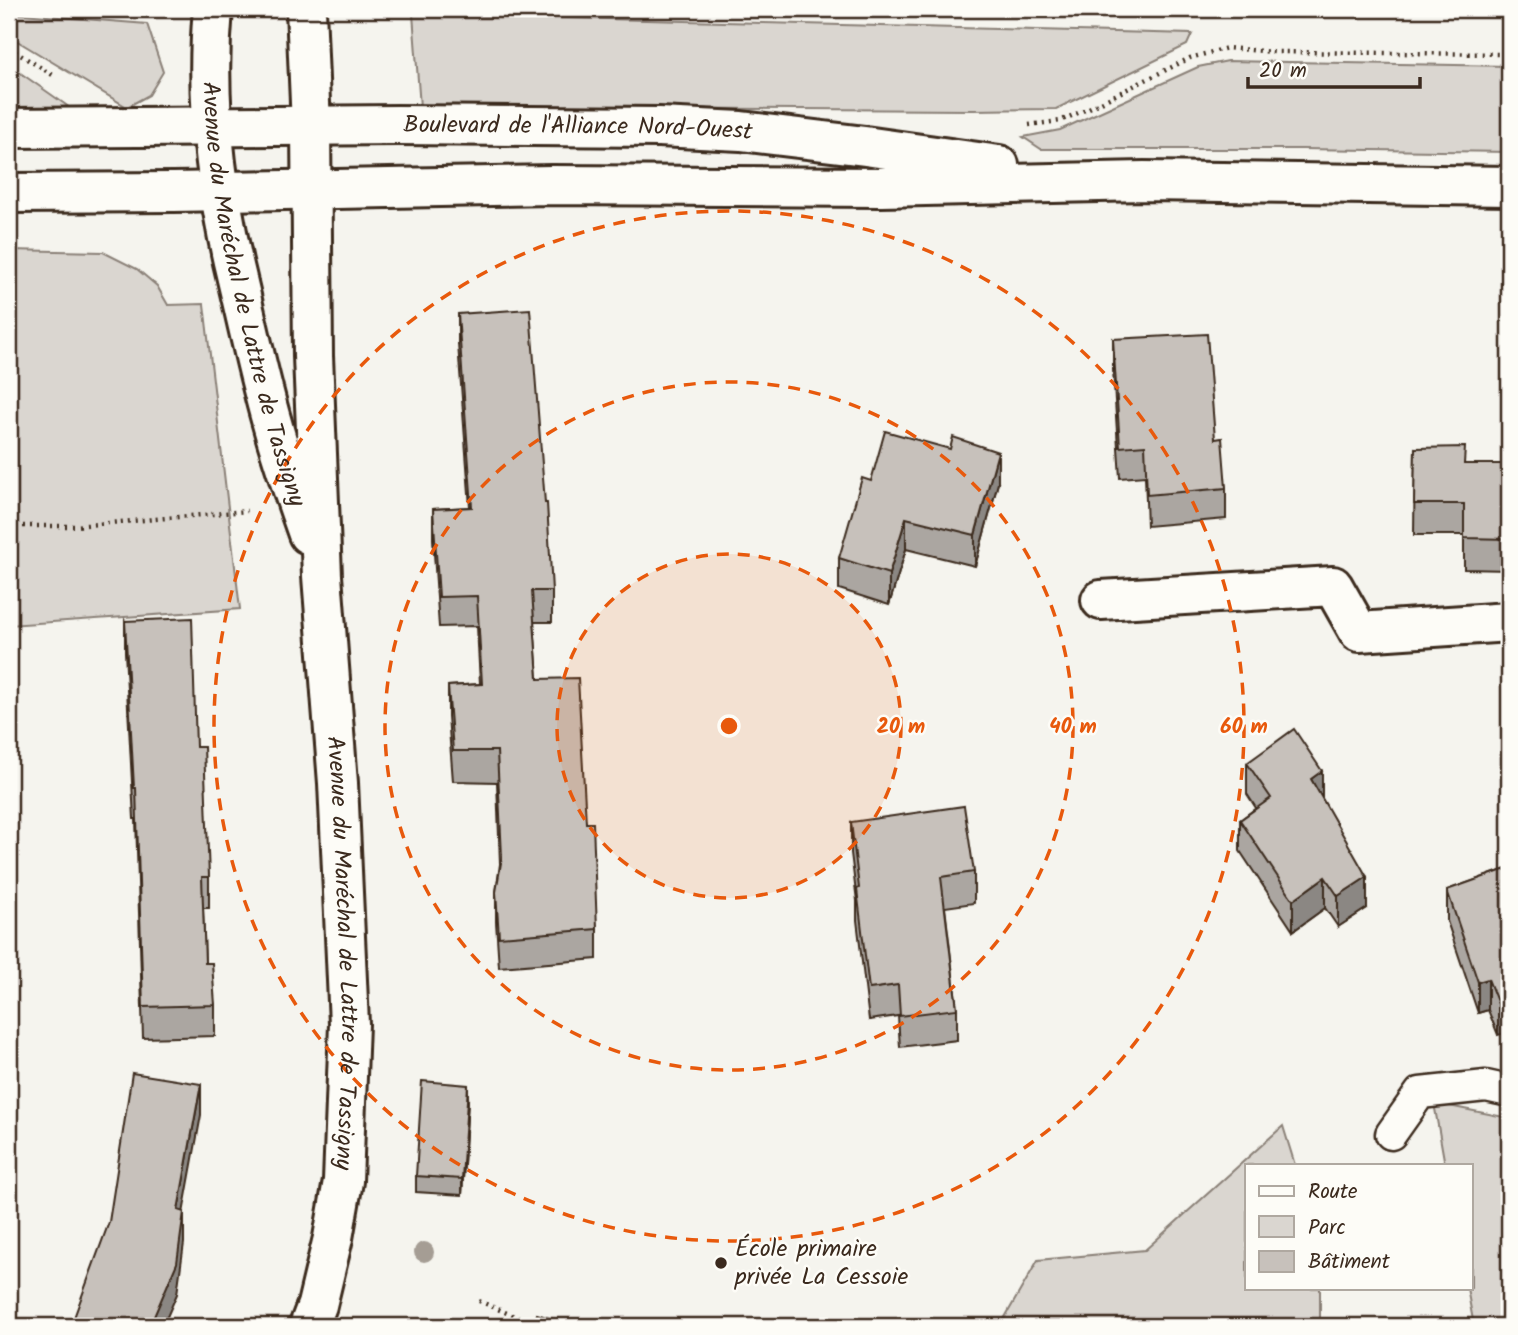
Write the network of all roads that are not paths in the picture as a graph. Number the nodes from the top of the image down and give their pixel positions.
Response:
1 (213, 9) edge
2 (306, 9) edge
3 (311, 127) junction
4 (9, 128) edge
5 (213, 128) junction
6 (1144, 181) junction
7 (1509, 186) edge
8 (310, 190) junction
9 (219, 191) junction
10 (9, 193) edge
11 (321, 576) junction
12 (1101, 600) dead end
13 (1509, 622) edge
14 (1509, 1091) edge
15 (1391, 1134) dead end
16 (309, 1326) edge

1 - 5 street, Avenue du Maréchal de Lattre de Tassigny
2 - 3 street, Avenue du Maréchal de Lattre de Tassigny
3 - 5 street, Boulevard de l'Alliance Nord-Ouest
3 - 6 street, Boulevard de l'Alliance Nord-Ouest
3 - 8 street, Avenue du Maréchal de Lattre de Tassigny
4 - 5 street, Boulevard de l'Alliance Nord-Ouest
5 - 9 street, Avenue du Maréchal de Lattre de Tassigny
6 - 7 street, Boulevard de l'Alliance Nord-Ouest
6 - 8 street, Boulevard de l'Alliance Nord-Ouest
8 - 9 street, Boulevard de l'Alliance Nord-Ouest
8 - 11 street, Avenue du Maréchal de Lattre de Tassigny
9 - 10 street, Boulevard de l'Alliance Nord-Ouest
9 - 11 street, Avenue du Maréchal de Lattre de Tassigny
11 - 16 street, Avenue du Maréchal de Lattre de Tassigny
12 - 13 street
14 - 15 lane

